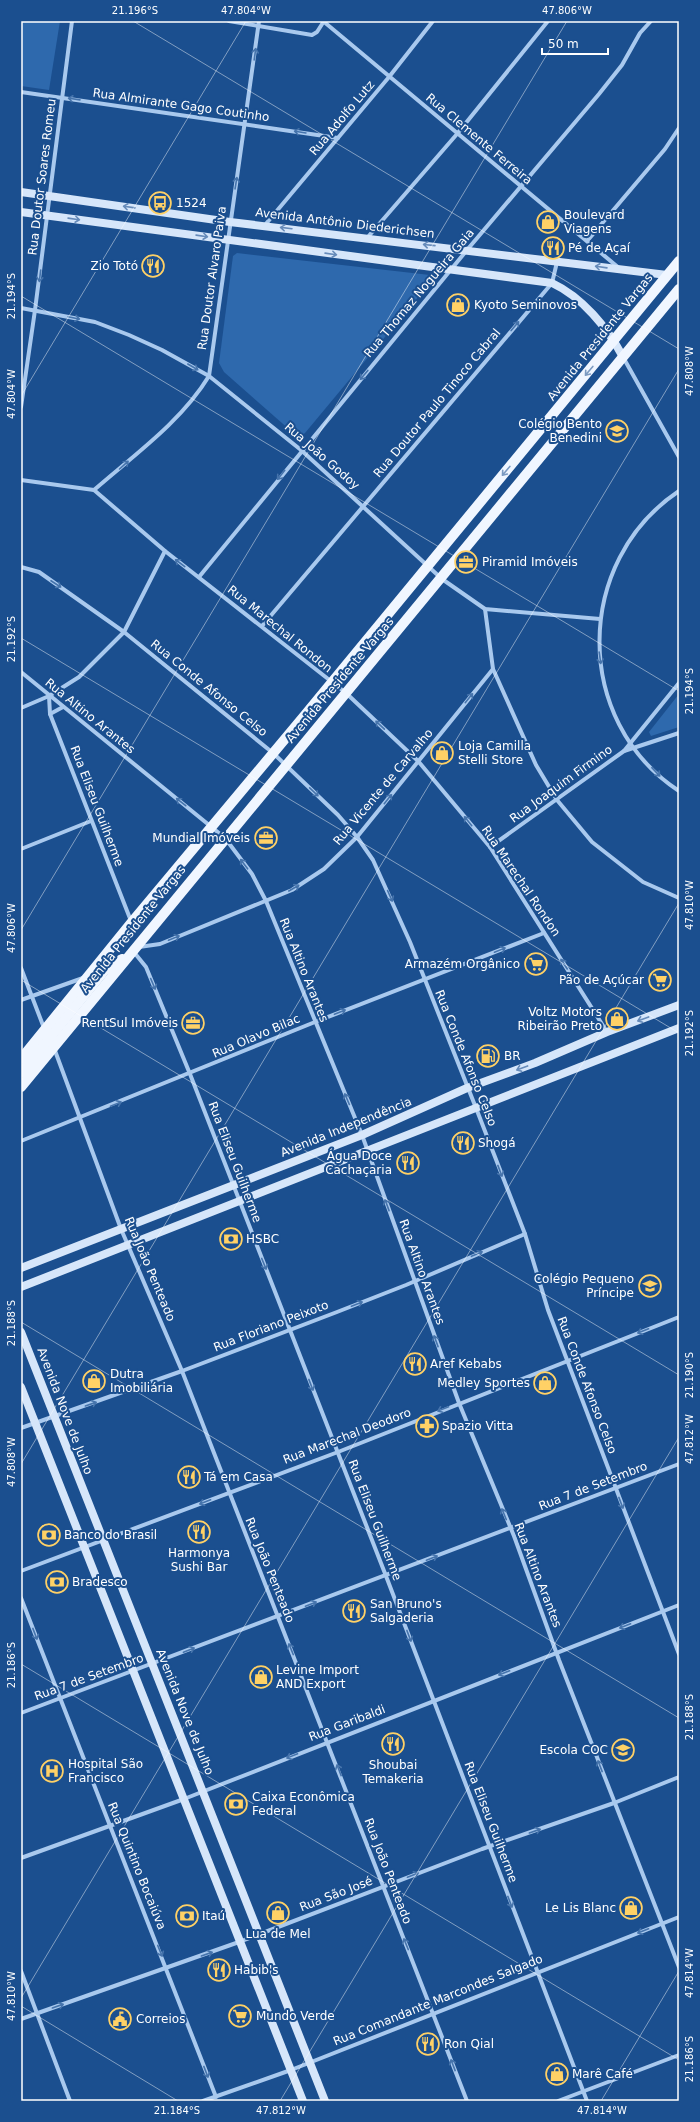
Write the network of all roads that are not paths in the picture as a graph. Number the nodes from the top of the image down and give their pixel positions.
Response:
1 (72, 21) edge
2 (229, 21) edge
3 (324, 21) edge
4 (433, 21) edge
5 (548, 21) edge
6 (651, 21) edge
7 (259, 23) edge
8 (390, 77) junction
9 (21, 92) edge
10 (62, 97) junction
11 (245, 124) junction
12 (679, 128) edge
13 (457, 134) junction
14 (338, 138) junction
15 (521, 188) junction
16 (21, 192) edge
17 (50, 196) junction
18 (21, 212) edge
19 (48, 216) junction
20 (230, 222) junction
21 (265, 225) junction
22 (367, 239) junction
23 (227, 240) junction
24 (588, 240) junction
25 (467, 250) junction
26 (679, 261) edge
27 (557, 262) junction
28 (452, 270) junction
29 (622, 270) junction
30 (667, 275) junction
31 (552, 283) junction
32 (679, 289) edge
33 (21, 308) edge
34 (36, 310) junction
35 (614, 341) junction
36 (623, 357) junction
37 (209, 376) junction
38 (22, 393) edge
39 (21, 407) edge
40 (301, 450) junction
41 (679, 457) edge
42 (21, 480) edge
43 (94, 490) junction
44 (679, 491) edge
45 (364, 506) junction
46 (165, 551) junction
47 (427, 565) junction
48 (21, 567) edge
49 (199, 577) junction
50 (442, 579) junction
51 (485, 609) junction
52 (600, 619) junction
53 (262, 626) junction
54 (124, 632) junction
55 (493, 668) junction
56 (21, 672) edge
57 (331, 683) junction
58 (679, 683) edge
59 (346, 693) junction
60 (49, 696) junction
61 (63, 707) junction
62 (21, 708) edge
63 (50, 714) junction
64 (679, 733) edge
65 (630, 742) junction
66 (634, 749) junction
67 (624, 751) junction
68 (273, 753) junction
69 (418, 761) junction
70 (286, 765) junction
71 (679, 791) edge
72 (557, 800) junction
73 (91, 820) junction
74 (212, 826) junction
75 (357, 837) junction
76 (225, 838) junction
77 (490, 847) junction
78 (21, 848) edge
79 (679, 898) edge
80 (266, 901) junction
81 (132, 922) junction
82 (544, 933) junction
83 (135, 949) junction
84 (21, 968) edge
85 (87, 977) junction
86 (424, 980) junction
87 (32, 996) junction
88 (21, 1000) edge
89 (679, 1005) edge
90 (315, 1022) junction
91 (44, 1028) junction
92 (679, 1028) edge
93 (607, 1032) junction
94 (53, 1046) junction
95 (21, 1059) edge
96 (21, 1072) edge
97 (190, 1074) junction
98 (21, 1087) edge
99 (467, 1088) junction
100 (476, 1108) junction
101 (80, 1118) junction
102 (362, 1134) junction
103 (21, 1141) edge
104 (367, 1151) junction
105 (232, 1185) junction
106 (239, 1202) junction
107 (121, 1229) junction
108 (525, 1234) junction
109 (128, 1245) junction
110 (21, 1268) edge
111 (414, 1281) junction
112 (21, 1287) edge
113 (679, 1317) edge
114 (290, 1330) junction
115 (21, 1332) edge
116 (567, 1360) junction
117 (182, 1371) junction
118 (21, 1388) edge
119 (459, 1403) junction
120 (54, 1417) junction
121 (35, 1424) junction
122 (21, 1428) edge
123 (338, 1452) junction
124 (679, 1464) edge
125 (616, 1488) junction
126 (228, 1493) junction
127 (510, 1528) junction
128 (103, 1541) junction
129 (84, 1548) junction
130 (21, 1571) edge
131 (386, 1576) junction
132 (21, 1598) edge
133 (679, 1606) edge
134 (662, 1612) junction
135 (278, 1617) junction
136 (556, 1652) junction
137 (679, 1654) edge
138 (153, 1664) junction
139 (132, 1672) junction
140 (60, 1698) junction
141 (433, 1700) junction
142 (21, 1713) edge
143 (328, 1741) junction
144 (679, 1777) edge
145 (204, 1791) junction
146 (184, 1799) junction
147 (614, 1802) junction
148 (110, 1826) junction
149 (489, 1846) junction
150 (21, 1858) edge
151 (383, 1887) junction
152 (679, 1917) edge
153 (662, 1924) junction
154 (259, 1935) junction
155 (239, 1942) junction
156 (679, 1967) edge
157 (166, 1968) junction
158 (21, 1971) edge
159 (537, 1972) junction
160 (433, 2012) junction
161 (37, 2014) junction
162 (21, 2019) edge
163 (679, 2055) edge
164 (310, 2062) junction
165 (291, 2070) junction
166 (584, 2091) junction
167 (216, 2097) junction
168 (70, 2101) edge
169 (203, 2101) edge
170 (303, 2101) edge
171 (325, 2101) edge
172 (467, 2101) edge
173 (558, 2101) edge
174 (588, 2101) edge

1 - 10 street, Rua Doutor Soares Romeu
2 - 7 street, Rua Clemente Ferreira
3 - 7 street, Rua Clemente Ferreira
3 - 8 street, Rua Clemente Ferreira
4 - 8 street, Rua Adolfo Lutz
5 - 13 street
6 - 15 street, Rua Thomaz Nogueira Gaia
11 -> 7 street, Rua Doutor Alvaro Paiva
8 - 13 street, Rua Clemente Ferreira
8 - 14 street, Rua Adolfo Lutz
9 - 10 street, Rua Almirante Gago Coutinho
11 -> 10 street, Rua Almirante Gago Coutinho
10 - 17 street, Rua Doutor Soares Romeu
14 -> 11 street, Rua Almirante Gago Coutinho
20 -> 11 street, Rua Doutor Alvaro Paiva
12 - 24 street
13 - 15 street, Rua Clemente Ferreira
13 - 22 street
14 - 21 street, Rua Adolfo Lutz
15 - 24 street, Rua Clemente Ferreira
15 - 25 street, Rua Thomaz Nogueira Gaia
16 - 17 main road, Avenida Antônio Diederichsen
17 - 19 street, Rua Doutor Soares Romeu
20 -> 17 main road, Avenida Antônio Diederichsen
18 - 19 main road
19 -> 23 main road
19 -> 34 street, Rua Doutor Soares Romeu
20 - 21 main road, Avenida Antônio Diederichsen
20 - 23 street, Rua Doutor Alvaro Paiva
22 -> 21 main road, Avenida Antônio Diederichsen
25 -> 22 main road, Avenida Antônio Diederichsen
23 -> 28 main road
23 - 37 street, Rua Doutor Alvaro Paiva
24 - 29 street, Rua Clemente Ferreira
25 - 27 main road, Avenida Antônio Diederichsen
25 - 28 street, Rua Thomaz Nogueira Gaia
26 - 30 main road, Avenida Presidente Vargas
29 -> 27 main road, Avenida Antônio Diederichsen
27 - 31 street, Rua Doutor Paulo Tinoco Cabral
28 - 31 main road
28 -> 40 street, Rua Thomaz Nogueira Gaia
29 - 30 main road, Avenida Antônio Diederichsen
30 - 35 main road, Avenida Presidente Vargas
31 - 35 main road
45 -> 31 street, Rua Doutor Paulo Tinoco Cabral
32 - 36 main road, Avenida Presidente Vargas
33 - 34 street, Rua João Godoy
34 -> 37 street, Rua João Godoy
34 - 38 street, Rua Doutor Soares Romeu
35 - 36 main road
35 -> 47 main road, Avenida Presidente Vargas
36 - 41 street
36 - 50 main road, Avenida Presidente Vargas
37 - 40 street, Rua João Godoy
43 -> 37 street, Rua Doutor Alvaro Paiva
38 - 39 street, Rua Doutor Soares Romeu
40 - 45 street, Rua João Godoy
40 -> 49 street, Rua Thomaz Nogueira Gaia
42 - 43 street
43 - 46 street, Rua Marechal Rondon
44 - 52 street
45 - 47 street, Rua João Godoy
45 - 53 street, Rua Doutor Paulo Tinoco Cabral
49 -> 46 street, Rua Marechal Rondon
46 - 54 street
47 - 50 street, Rua João Godoy
47 - 57 main road, Avenida Presidente Vargas
48 -> 54 street, Rua Conde Afonso Celso
49 - 53 street, Rua Marechal Rondon
50 - 51 street, Rua João Godoy
50 - 59 main road, Avenida Presidente Vargas
51 - 52 street, Rua João Godoy
51 - 55 street
52 -> 65 street
53 - 57 street, Rua Marechal Rondon
54 - 60 street
54 - 68 street, Rua Conde Afonso Celso
69 -> 55 street, Rua Vicente de Carvalho
55 - 72 street
56 - 60 street, Rua Altino Arantes
57 - 59 street, Rua Marechal Rondon
57 - 68 main road, Avenida Presidente Vargas
58 - 65 street, Rua Joaquim Firmino
69 -> 59 street, Rua Marechal Rondon
59 - 70 main road, Avenida Presidente Vargas
60 - 61 street, Rua Altino Arantes
60 - 62 street
60 - 63 street, Rua Eliseu Guilherme
61 - 63 street
74 -> 61 street, Rua Altino Arantes
63 - 73 street, Rua Eliseu Guilherme
64 - 66 street, Rua Joaquim Firmino
65 - 66 street
65 - 67 street, Rua Joaquim Firmino
66 - 67 street, Rua Joaquim Firmino
66 -> 71 street
67 - 72 street, Rua Joaquim Firmino
68 - 70 street, Rua Conde Afonso Celso
68 - 74 main road, Avenida Presidente Vargas
75 -> 69 street, Rua Vicente de Carvalho
77 -> 69 street, Rua Marechal Rondon
70 -> 75 street, Rua Conde Afonso Celso
70 - 76 main road, Avenida Presidente Vargas
72 - 77 street, Rua Joaquim Firmino
72 - 79 street
73 - 78 street
73 - 81 street, Rua Eliseu Guilherme
74 - 76 street, Rua Altino Arantes
74 - 81 main road, Avenida Presidente Vargas
80 -> 75 street, Rua Vicente de Carvalho
75 -> 86 street, Rua Conde Afonso Celso
80 -> 76 street, Rua Altino Arantes
76 - 83 main road, Avenida Presidente Vargas
77 - 82 street, Rua Marechal Rondon
83 -> 80 street, Rua Vicente de Carvalho
80 - 90 street, Rua Altino Arantes
81 - 85 main road, Avenida Presidente Vargas
86 -> 82 street, Rua Olavo Bilac
93 -> 82 street, Rua Marechal Rondon
83 - 94 main road, Avenida Presidente Vargas
83 - 96 main road
83 -> 97 street, Rua Eliseu Guilherme
84 - 87 street
85 - 87 street
85 - 91 main road, Avenida Presidente Vargas
90 -> 86 street, Rua Olavo Bilac
86 - 99 street, Rua Conde Afonso Celso
87 - 88 street
87 - 91 street
89 -> 93 main road, Avenida Independência
90 - 97 street, Rua Olavo Bilac
102 -> 90 street, Rua Altino Arantes
91 - 95 main road, Avenida Presidente Vargas
92 - 100 main road
93 -> 99 main road, Avenida Independência
94 - 98 main road, Avenida Presidente Vargas
94 - 101 street, Rua João Penteado
101 -> 97 street, Rua Olavo Bilac
97 - 105 street, Rua Eliseu Guilherme
99 - 100 street, Rua Conde Afonso Celso
99 - 102 main road, Avenida Independência
100 - 104 main road
100 -> 108 street, Rua Conde Afonso Celso
101 - 103 street, Rua Olavo Bilac
101 - 107 street, Rua João Penteado
102 - 104 street, Rua Altino Arantes
102 - 105 main road, Avenida Independência
104 - 106 main road
111 -> 104 street, Rua Altino Arantes
105 - 106 street, Rua Eliseu Guilherme
105 - 107 main road, Avenida Independência
106 - 109 main road
106 -> 114 street, Rua Eliseu Guilherme
107 - 109 street, Rua João Penteado
107 - 110 main road, Avenida Independência
111 -> 108 street, Rua Floriano Peixoto
108 - 116 street, Rua Conde Afonso Celso
109 - 112 main road
109 - 117 street, Rua João Penteado
114 -> 111 street, Rua Floriano Peixoto
119 -> 111 street, Rua Altino Arantes
113 -> 116 street, Rua Marechal Deodoro
114 - 117 street, Rua Floriano Peixoto
114 -> 123 street, Rua Eliseu Guilherme
115 - 120 main road, Avenida Nove de Julho
116 - 119 street, Rua Marechal Deodoro
116 - 125 street, Rua Conde Afonso Celso
120 -> 117 street, Rua Floriano Peixoto
117 - 126 street, Rua João Penteado
118 - 121 main road
119 -> 123 street, Rua Marechal Deodoro
127 -> 119 street, Rua Altino Arantes
120 - 121 street, Rua Floriano Peixoto
120 - 128 main road, Avenida Nove de Julho
121 - 122 street, Rua Floriano Peixoto
121 - 129 main road
123 - 126 street, Rua Marechal Deodoro
123 - 131 street, Rua Eliseu Guilherme
124 - 125 street, Rua 7 de Setembro
125 - 127 street, Rua 7 de Setembro
125 -> 134 street, Rua Conde Afonso Celso
126 -> 128 street, Rua Marechal Deodoro
126 - 135 street, Rua João Penteado
131 -> 127 street, Rua 7 de Setembro
127 - 136 street, Rua Altino Arantes
128 - 129 street, Rua Marechal Deodoro
128 - 138 main road, Avenida Nove de Julho
129 - 130 street, Rua Marechal Deodoro
129 - 139 main road
135 -> 131 street, Rua 7 de Setembro
131 -> 141 street, Rua Eliseu Guilherme
132 -> 140 street, Rua Quintino Bocaiúva
133 - 134 street, Rua Garibaldi
134 -> 136 street, Rua Garibaldi
134 - 137 street, Rua Conde Afonso Celso
138 -> 135 street, Rua 7 de Setembro
143 -> 135 street, Rua João Penteado
136 -> 141 street, Rua Garibaldi
147 -> 136 street, Rua Altino Arantes
138 - 139 street, Rua 7 de Setembro
138 - 145 main road, Avenida Nove de Julho
139 - 140 street, Rua 7 de Setembro
139 - 146 main road
140 - 142 street, Rua 7 de Setembro
140 - 148 street, Rua Quintino Bocaiúva
141 - 143 street, Rua Garibaldi
141 - 149 street, Rua Eliseu Guilherme
143 -> 145 street, Rua Garibaldi
151 -> 143 street, Rua João Penteado
144 - 147 street, Rua São José
145 - 146 street, Rua Garibaldi
145 - 154 main road, Avenida Nove de Julho
146 - 148 street, Rua Garibaldi
146 - 155 main road
149 -> 147 street, Rua São José
147 - 153 street, Rua Altino Arantes
148 - 150 street, Rua Garibaldi
148 -> 157 street, Rua Quintino Bocaiúva
151 -> 149 street, Rua São José
149 -> 159 street, Rua Eliseu Guilherme
151 - 154 street, Rua São José
160 -> 151 street, Rua João Penteado
152 - 153 street, Rua Comandante Marcondes Salgado
153 - 156 street, Rua Altino Arantes
153 -> 159 street, Rua Comandante Marcondes Salgado
154 - 155 street, Rua São José
154 - 164 main road, Avenida Nove de Julho
157 -> 155 street, Rua São José
155 - 165 main road
161 -> 157 street, Rua São José
157 -> 167 street, Rua Quintino Bocaiúva
158 - 161 street
159 - 160 street, Rua Comandante Marcondes Salgado
159 - 166 street, Rua Eliseu Guilherme
160 - 164 street, Rua Comandante Marcondes Salgado
172 -> 160 street, Rua João Penteado
161 - 162 street, Rua São José
161 - 168 street
163 - 166 street
164 - 165 street, Rua Comandante Marcondes Salgado
164 - 171 main road, Avenida Nove de Julho
165 - 167 street, Rua Comandante Marcondes Salgado
165 - 170 main road
166 - 173 street
166 - 174 street, Rua Eliseu Guilherme
167 - 169 street, Rua Comandante Marcondes Salgado

